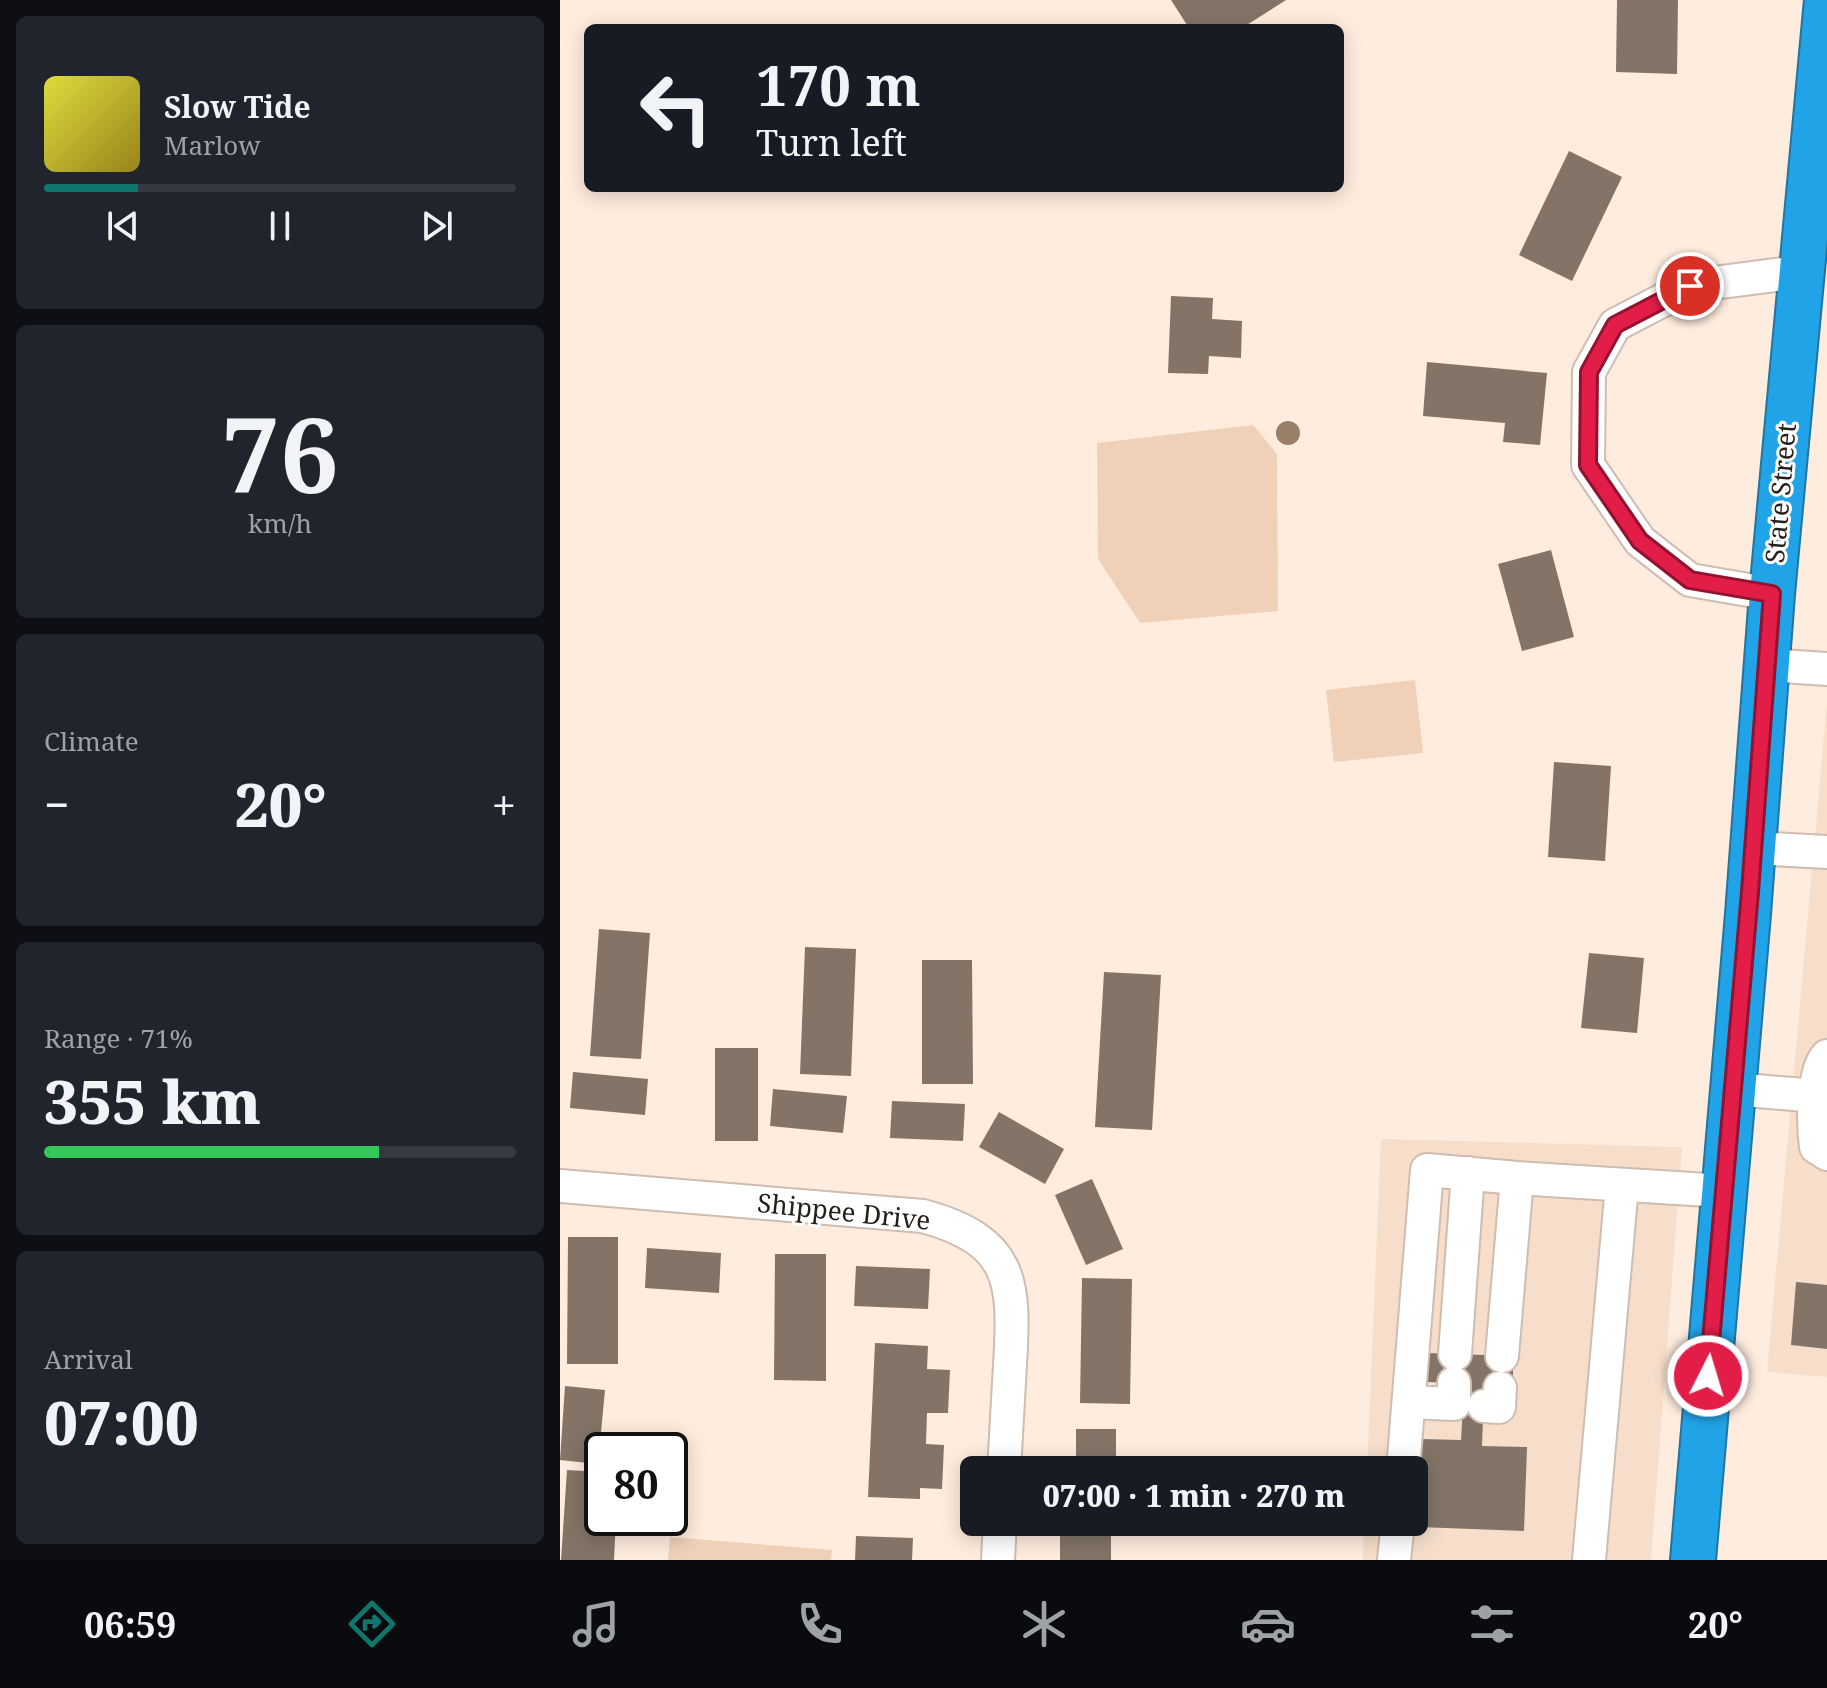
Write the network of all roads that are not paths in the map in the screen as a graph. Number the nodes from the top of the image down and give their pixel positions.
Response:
1 (1826, 6) edge
2 (1817, 205) edge
3 (1799, 272) junction
4 (1772, 594) junction
5 (1767, 665) junction
6 (1827, 669) edge
7 (1753, 848) junction
8 (1827, 852) edge
9 (1822, 1078) edge
10 (1733, 1089) junction
11 (1827, 1154) edge
12 (1468, 1173) junction
13 (1517, 1178) junction
14 (1622, 1185) junction
15 (560, 1186) edge
16 (1724, 1191) junction
17 (1502, 1356) dead end
18 (1409, 1402) junction
19 (1005, 1456) edge
20 (1404, 1456) edge
21 (999, 1536) edge
22 (1397, 1536) edge
23 (998, 1560) edge
24 (1394, 1560) edge
25 (1589, 1560) edge
26 (1693, 1560) edge

1 - 2 highway, State Street
2 - 3 highway, State Street
3 - 4 highway, State Street
3 - 4 street
4 - 5 highway, State Street
5 - 6 street
5 - 7 highway, State Street
7 - 8 street
7 - 10 highway, State Street
9 - 10 street
9 - 11 street
10 - 16 highway, State Street
12 - 13 street
12 - 18 street
12 - 18 street
13 - 14 street
13 - 17 street
14 - 16 street
14 - 25 street
15 - 19 street, Shippee Drive
16 - 26 highway, State Street
18 - 20 street
21 - 23 street
22 - 24 street

